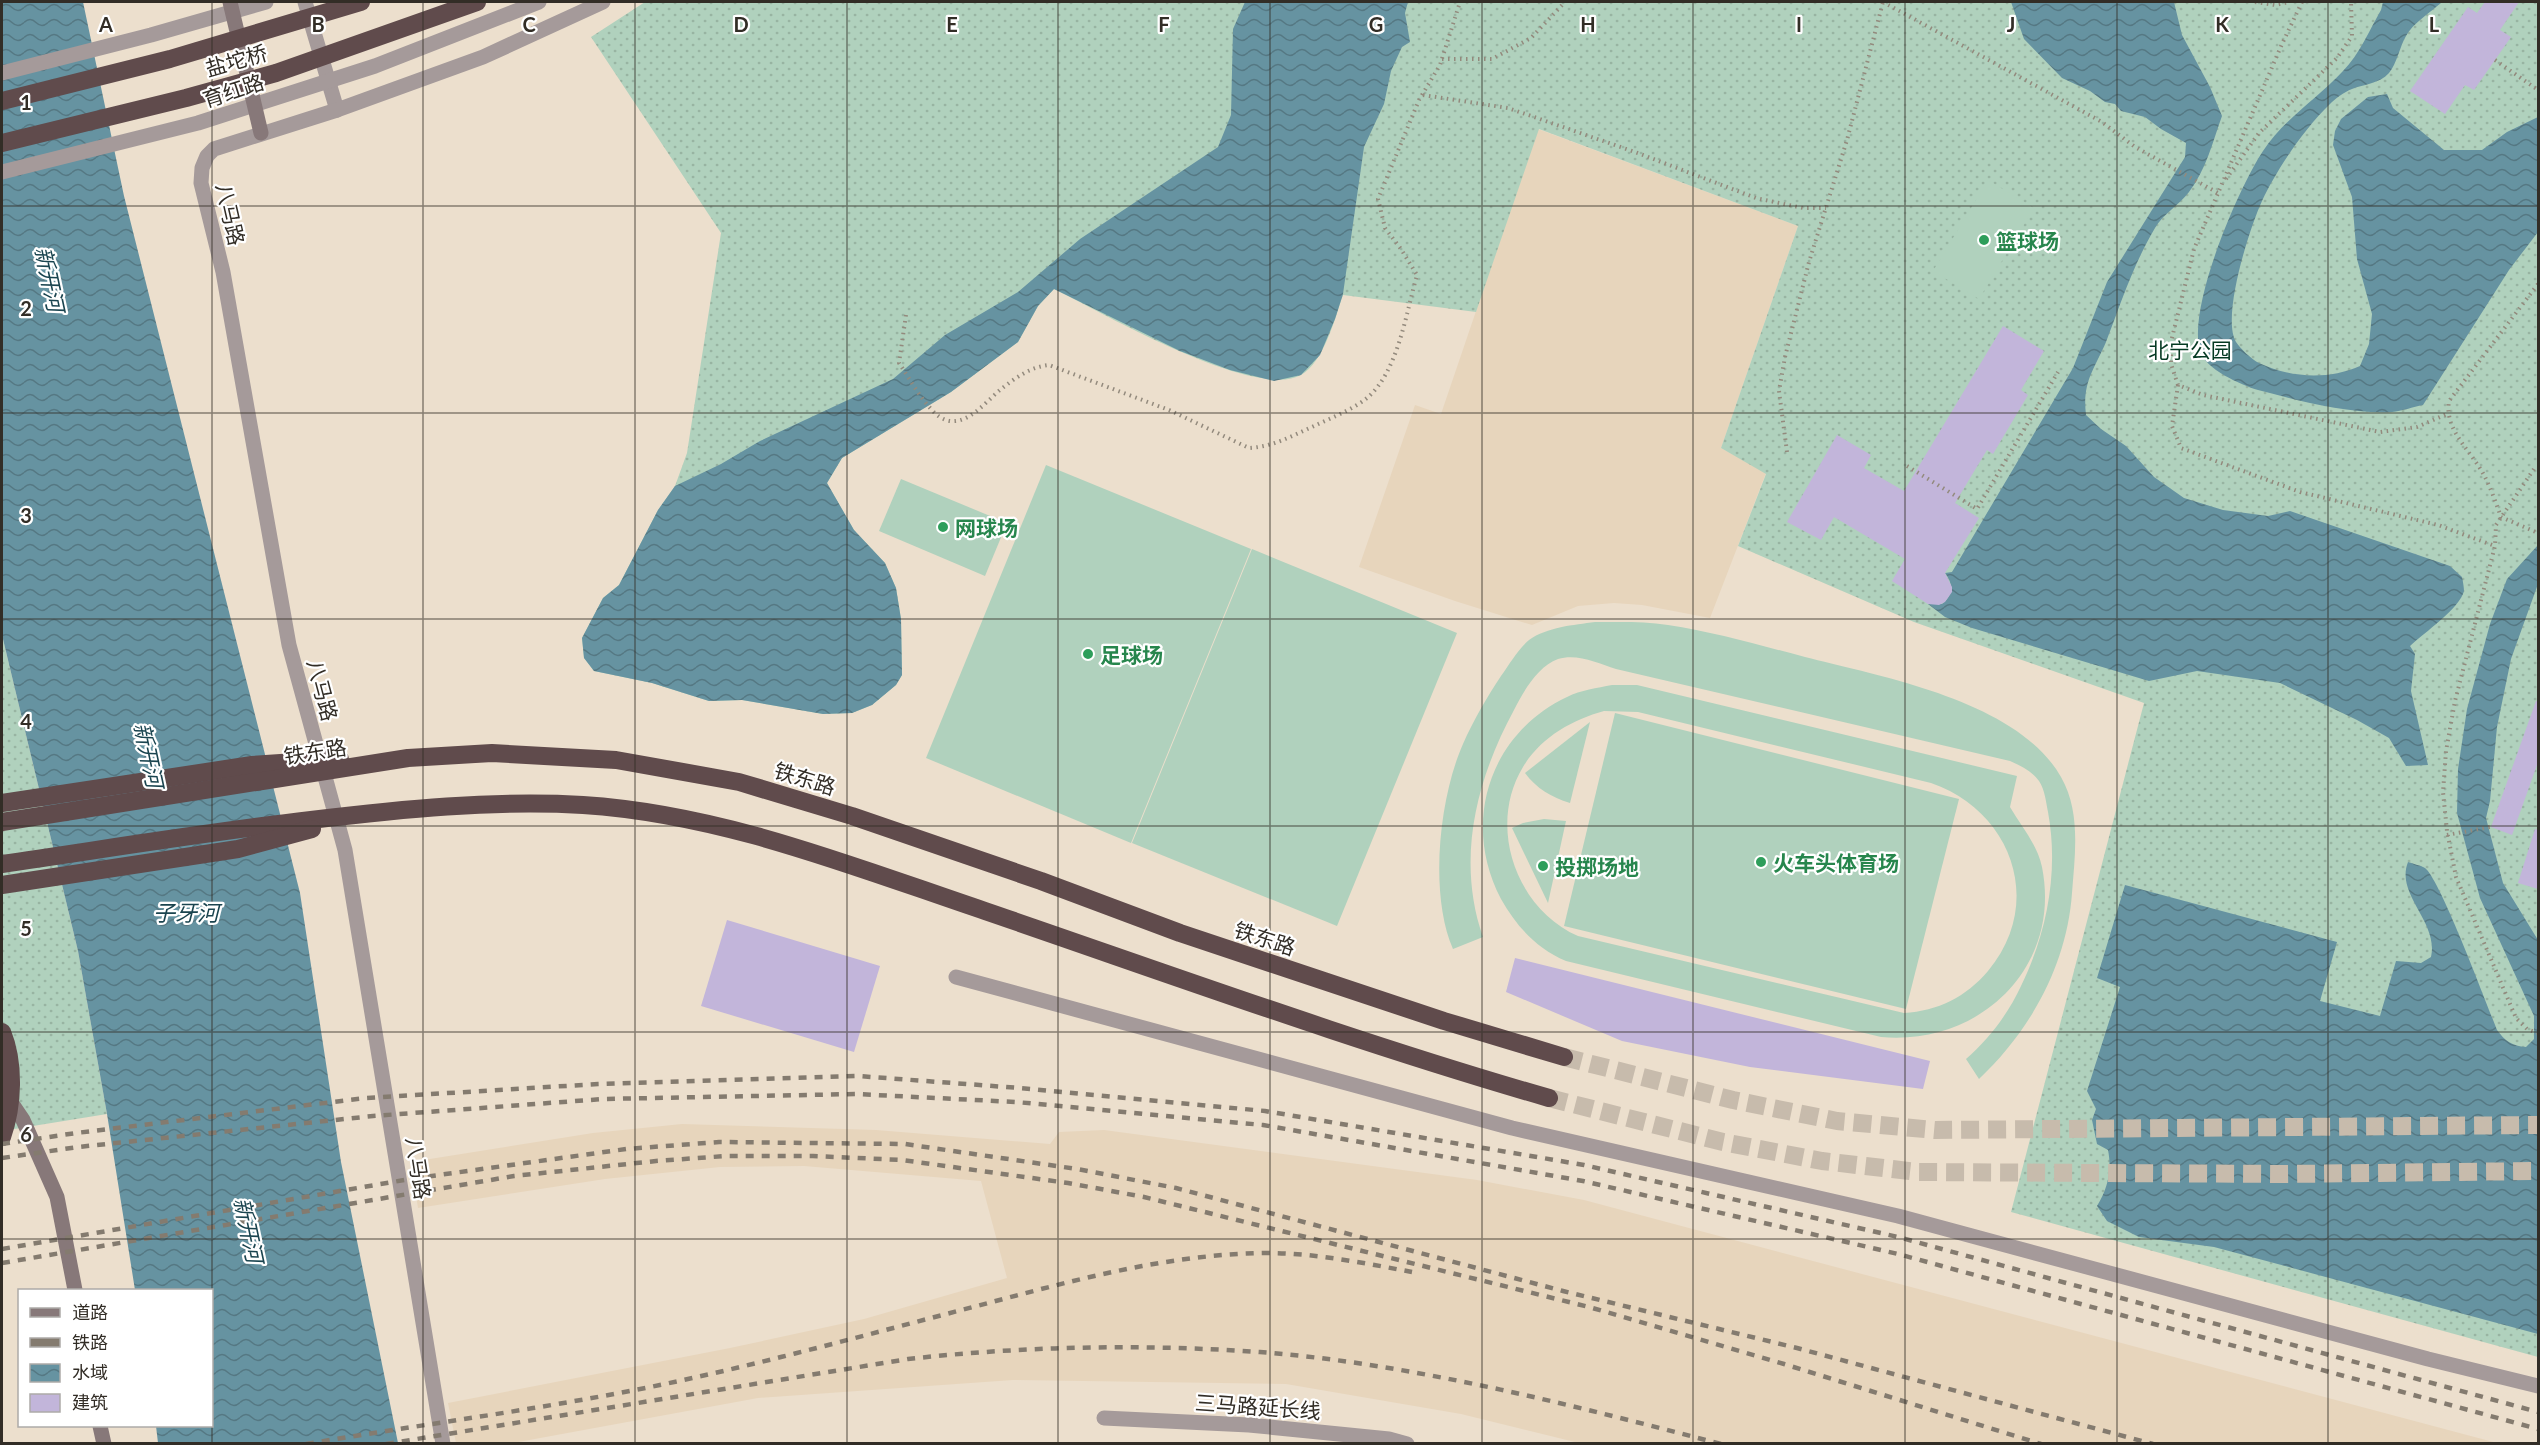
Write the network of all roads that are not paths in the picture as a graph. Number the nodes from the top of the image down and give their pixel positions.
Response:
1 (230, 2) edge
2 (266, 2) edge
3 (305, 2) edge
4 (361, 2) edge
5 (477, 2) edge
6 (539, 2) edge
7 (603, 2) edge
8 (2, 73) edge
9 (2, 101) edge
10 (337, 110) junction
11 (261, 133) junction
12 (2, 143) edge
13 (2, 172) edge
14 (408, 758) junction
15 (2, 803) edge
16 (380, 811) junction
17 (2, 822) edge
18 (2, 864) edge
19 (2, 885) edge
20 (956, 977) dead end
21 (2, 1032) edge
22 (1564, 1057) tunnel mouth
23 (2, 1089) edge
24 (1549, 1098) tunnel mouth
25 (2, 1137) edge
26 (75, 1289) edge
27 (2538, 1386) edge
28 (1104, 1418) dead end
29 (100, 1427) edge
30 (104, 1443) edge
31 (443, 1443) edge
32 (1407, 1443) edge

1 - 11 street
2 - 8 street
3 - 10 street
4 - 9 highway, 盐坨桥
5 - 12 highway, 盐坨桥
6 - 13 street, 育红路
7 - 10 street, 八马路
10 - 11 street, 八马路
11 - 31 street, 八马路
14 - 15 highway
14 - 17 highway, 铁东路
14 - 22 highway, 铁东路
16 - 18 highway
16 - 19 highway
16 - 24 highway
20 - 27 street
21 - 25 highway
23 - 26 street
28 - 32 street, 三马路延长线
29 - 30 street

